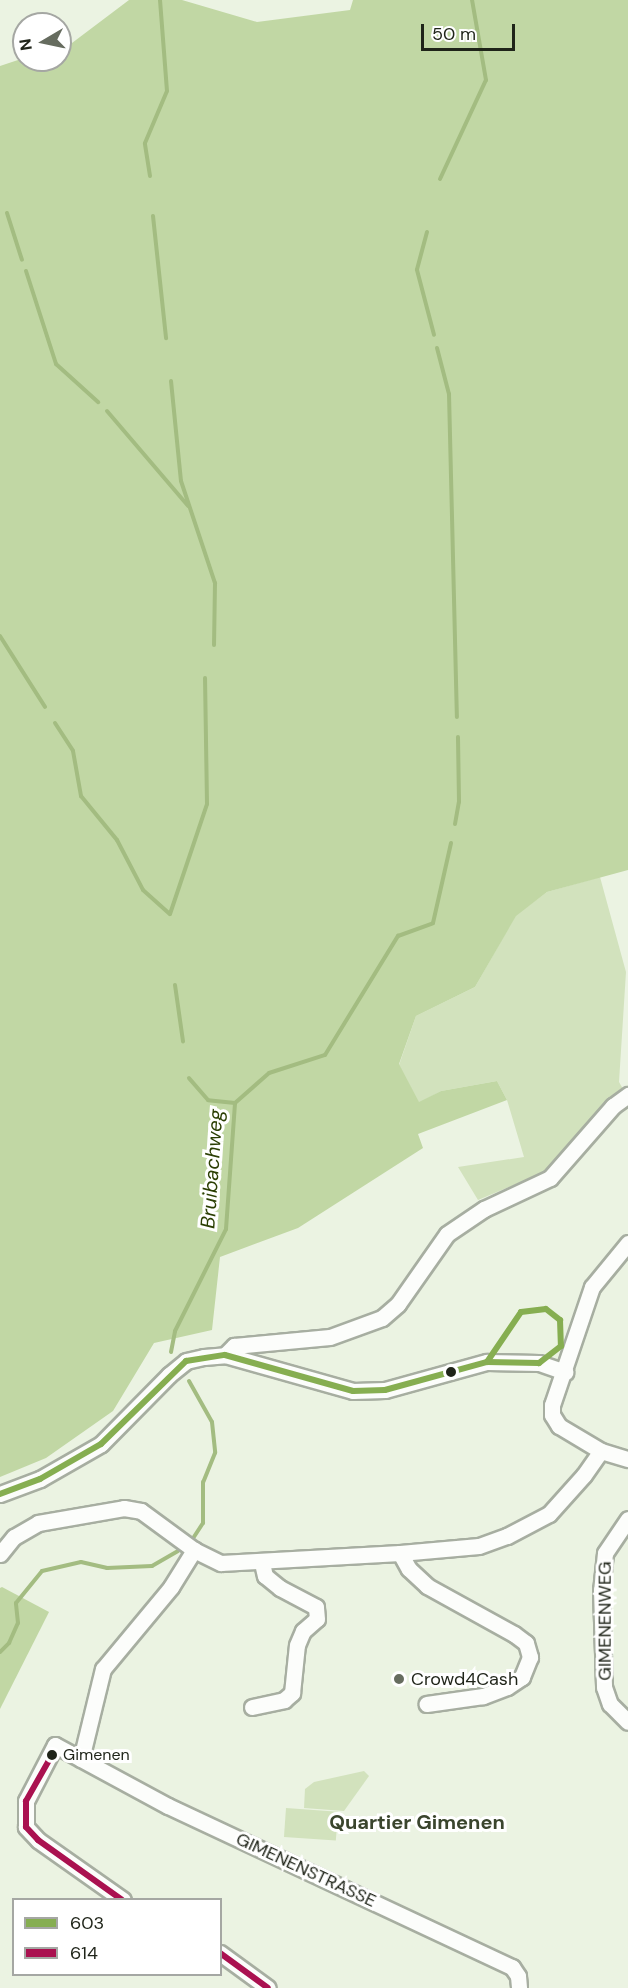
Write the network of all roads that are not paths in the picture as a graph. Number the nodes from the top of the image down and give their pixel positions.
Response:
1 (628, 1095) edge
2 (628, 1243) edge
3 (225, 1355) junction
4 (565, 1372) junction
5 (601, 1451) junction
6 (628, 1459) edge
7 (4, 1492) edge
8 (628, 1519) edge
9 (194, 1550) junction
10 (400, 1552) junction
11 (0, 1554) edge
12 (262, 1563) junction
13 (427, 1704) dead end
14 (252, 1707) dead end
15 (628, 1722) edge
16 (81, 1759) junction
17 (122, 1898) edge
18 (222, 1954) edge
19 (268, 1988) edge
20 (519, 1988) edge

1 - 3 street
2 - 4 street
3 - 4 street
3 - 7 street
4 - 5 street
5 - 6 street
5 - 10 street
8 - 15 street, GIMENENWEG
9 - 11 street
9 - 12 street
9 - 16 street
10 - 12 street
10 - 13 street
12 - 14 street
16 - 17 street, GIMENENSTRASSE
16 - 20 street, GIMENENSTRASSE
18 - 19 street

